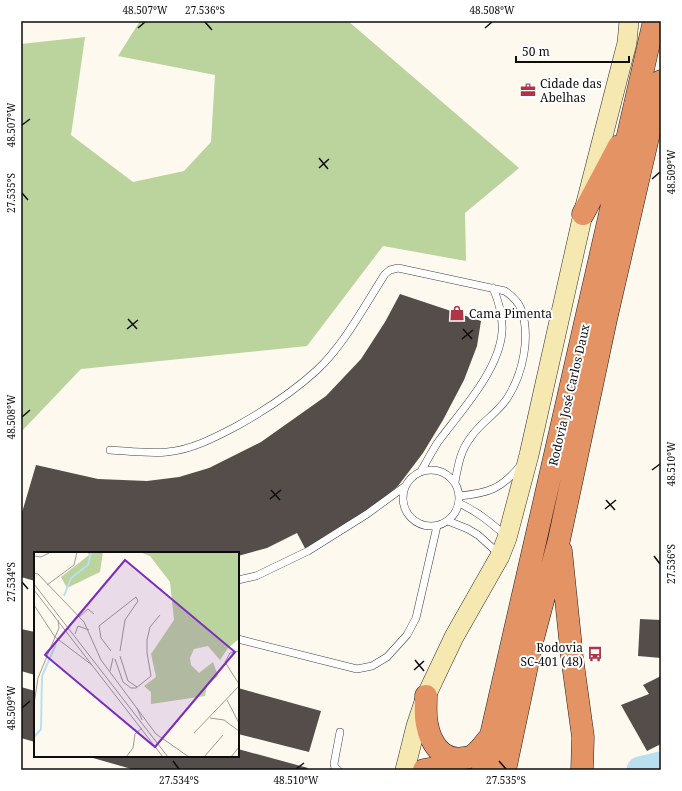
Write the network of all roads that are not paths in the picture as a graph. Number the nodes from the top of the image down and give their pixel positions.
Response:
1 (629, 21) edge
2 (654, 21) edge
3 (661, 80) edge
4 (648, 125) edge
5 (582, 214) junction
6 (493, 288) junction
7 (110, 450) dead end
8 (529, 455) junction
9 (421, 471) junction
10 (455, 482) junction
11 (404, 487) junction
12 (459, 499) junction
13 (448, 521) junction
14 (436, 526) junction
15 (507, 538) junction
16 (559, 540) junction
17 (500, 556) junction
18 (239, 580) edge
19 (239, 639) edge
20 (426, 696) junction
21 (416, 726) junction
22 (340, 732) dead end
23 (489, 738) junction
24 (338, 770) edge
25 (405, 770) edge
26 (424, 770) edge
27 (449, 770) edge
28 (483, 770) edge
29 (505, 770) edge
30 (582, 770) edge

1 - 5 main road
2 - 4 highway, Rodovia José Carlos Daux
3 - 4 highway, Rodovia José Carlos Daux
4 - 5 highway
4 - 16 highway, Rodovia José Carlos Daux
4 - 23 highway, Rodovia José Carlos Daux
5 - 8 main road
6 - 7 lane
6 - 9 lane
6 - 10 lane
8 - 12 lane
8 - 15 main road
9 - 10 lane
9 - 11 lane
10 - 12 lane
11 - 14 lane
11 - 18 lane
12 - 13 lane
12 - 15 lane
13 - 14 lane
13 - 17 lane
14 - 19 lane
15 - 17 main road
16 - 29 highway, Rodovia José Carlos Daux
16 - 30 highway
17 - 20 main road
20 - 21 main road
20 - 23 highway
21 - 25 main road
21 - 27 highway
22 - 24 lane
23 - 28 highway, Rodovia José Carlos Daux
26 - 27 highway

